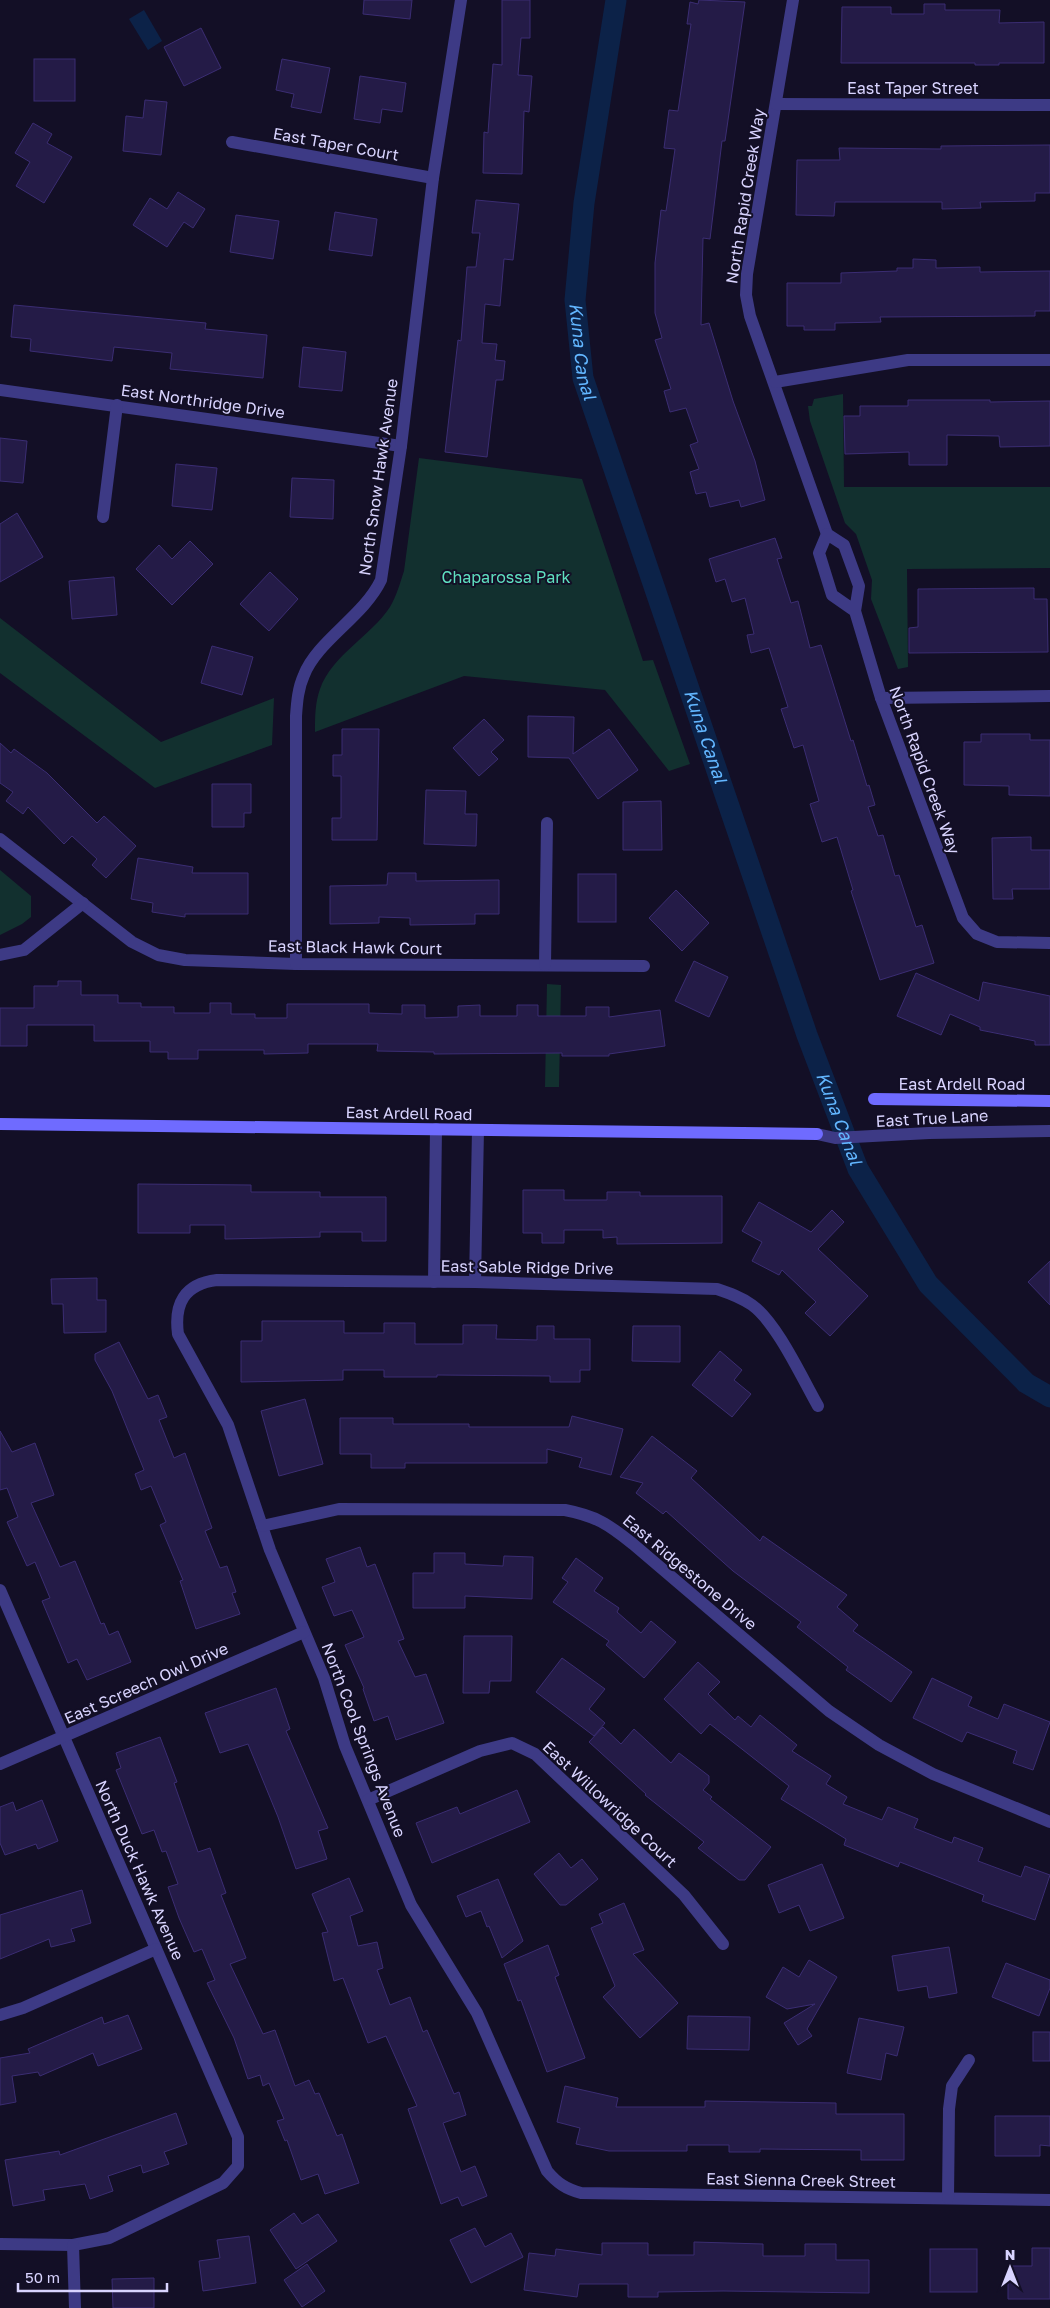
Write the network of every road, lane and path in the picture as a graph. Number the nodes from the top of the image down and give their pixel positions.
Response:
1 (461, 0) edge
2 (794, 0) edge
3 (776, 104) junction
4 (1050, 105) edge
5 (232, 142) dead end
6 (433, 178) junction
7 (1050, 360) edge
8 (775, 382) junction
9 (0, 390) edge
10 (116, 405) junction
11 (400, 446) junction
12 (103, 517) dead end
13 (826, 534) junction
14 (855, 611) junction
15 (1050, 696) edge
16 (881, 698) junction
17 (547, 823) dead end
18 (0, 839) edge
19 (83, 903) junction
20 (1050, 943) edge
21 (0, 955) edge
22 (296, 964) junction
23 (545, 965) junction
24 (644, 966) dead end
25 (874, 1099) dead end
26 (1050, 1101) edge
27 (0, 1124) edge
28 (436, 1130) junction
29 (478, 1130) junction
30 (1050, 1131) edge
31 (817, 1134) joint
32 (434, 1282) junction
33 (475, 1282) junction
34 (182, 1298) joint
35 (818, 1406) dead end
36 (262, 1526) junction
37 (0, 1590) edge
38 (304, 1632) junction
39 (64, 1736) junction
40 (0, 1764) edge
41 (368, 1800) junction
42 (1050, 1822) edge
43 (723, 1944) dead end
44 (156, 1948) junction
45 (0, 2015) edge
46 (968, 2060) dead end
47 (556, 2181) joint
48 (948, 2198) junction
49 (1050, 2200) edge
50 (0, 2244) edge
51 (73, 2245) junction
52 (75, 2308) edge

1 - 6 street, North Snow Hawk Avenue
2 - 3 street, North Rapid Creek Way
3 - 4 street, East Taper Street
3 - 8 street, North Rapid Creek Way
5 - 6 street, East Taper Court
6 - 11 street, North Snow Hawk Avenue
7 - 8 street
8 - 13 street, North Rapid Creek Way
9 - 10 street, East Northridge Drive
10 - 11 street, East Northridge Drive
10 - 12 street
11 - 22 street, North Snow Hawk Avenue
13 - 14 street, North Rapid Creek Way
13 - 14 street
14 - 16 street, North Rapid Creek Way
15 - 16 street
16 - 20 street, North Rapid Creek Way
17 - 23 street
18 - 19 street, East Black Hawk Court
19 - 21 street
19 - 22 street, East Black Hawk Court
22 - 23 street, East Black Hawk Court
23 - 24 street, East Black Hawk Court
25 - 26 street, East Ardell Road
27 - 28 street, East Ardell Road
28 - 29 street, East Ardell Road
28 - 32 street
29 - 31 street, East Ardell Road
29 - 33 street
30 - 31 street, East True Lane
32 - 33 street, East Sable Ridge Drive
32 - 34 street, East Sable Ridge Drive
33 - 35 street, East Sable Ridge Drive
34 - 36 street, North Cool Springs Avenue
36 - 38 street, North Cool Springs Avenue
36 - 42 street, East Ridgestone Drive
37 - 39 street, North Duck Hawk Avenue
38 - 39 street, East Screech Owl Drive
38 - 41 street, North Cool Springs Avenue
39 - 40 street, East Screech Owl Drive
39 - 44 street, North Duck Hawk Avenue
41 - 43 street, East Willowridge Court
41 - 47 street, North Cool Springs Avenue
44 - 45 street
44 - 51 street, North Duck Hawk Avenue
46 - 48 street
47 - 48 street, East Sienna Creek Street
48 - 49 street, East Sienna Creek Street
50 - 51 street
51 - 52 street

